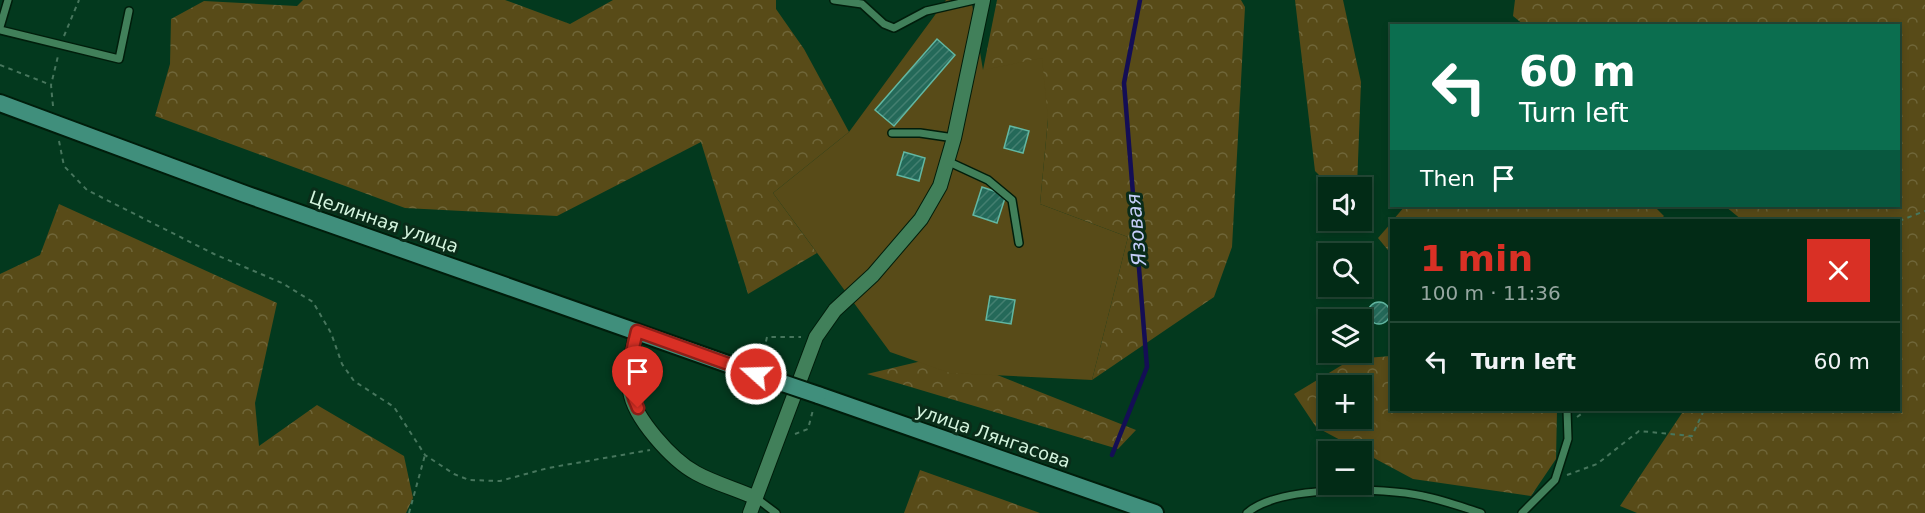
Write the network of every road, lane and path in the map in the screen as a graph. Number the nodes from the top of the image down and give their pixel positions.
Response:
1 (8, 0) edge
2 (834, 0) edge
3 (974, 0) edge
4 (983, 0) edge
5 (129, 11) dead end
6 (0, 28) edge
7 (0, 65) edge
8 (51, 85) dead end
9 (0, 103) edge
10 (892, 133) dead end
11 (954, 138) junction
12 (947, 161) junction
13 (64, 166) dead end
14 (1925, 211) edge
15 (1900, 221) edge
16 (1019, 243) dead end
17 (637, 331) junction
18 (816, 337) junction
19 (759, 366) junction
20 (815, 402) junction
21 (1567, 411) edge
22 (1704, 411) edge
23 (777, 440) junction
24 (667, 452) junction
25 (425, 454) junction
26 (1555, 480) junction
27 (756, 498) junction
28 (409, 513) edge
29 (750, 513) edge
30 (776, 513) edge
31 (1155, 513) edge
32 (1247, 513) edge
33 (1481, 513) edge
34 (1522, 513) edge

1 - 6 lane
2 - 3 lane
4 - 11 street
5 - 6 lane
7 - 8 path
9 - 17 main road, Целинная улица
10 - 11 lane
11 - 12 street
12 - 16 lane
12 - 18 street
13 - 25 path
14 - 15 path
17 - 19 main road, Целинная улица
17 - 24 street
18 - 19 path
18 - 23 street
19 - 20 main road, улица Лянгасова, bridge
20 - 23 path
20 - 31 main road, улица Лянгасова
21 - 26 lane
22 - 26 path
23 - 27 street
24 - 25 path
24 - 27 street
25 - 28 path
26 - 34 lane
27 - 29 street
27 - 30 lane
32 - 33 lane

